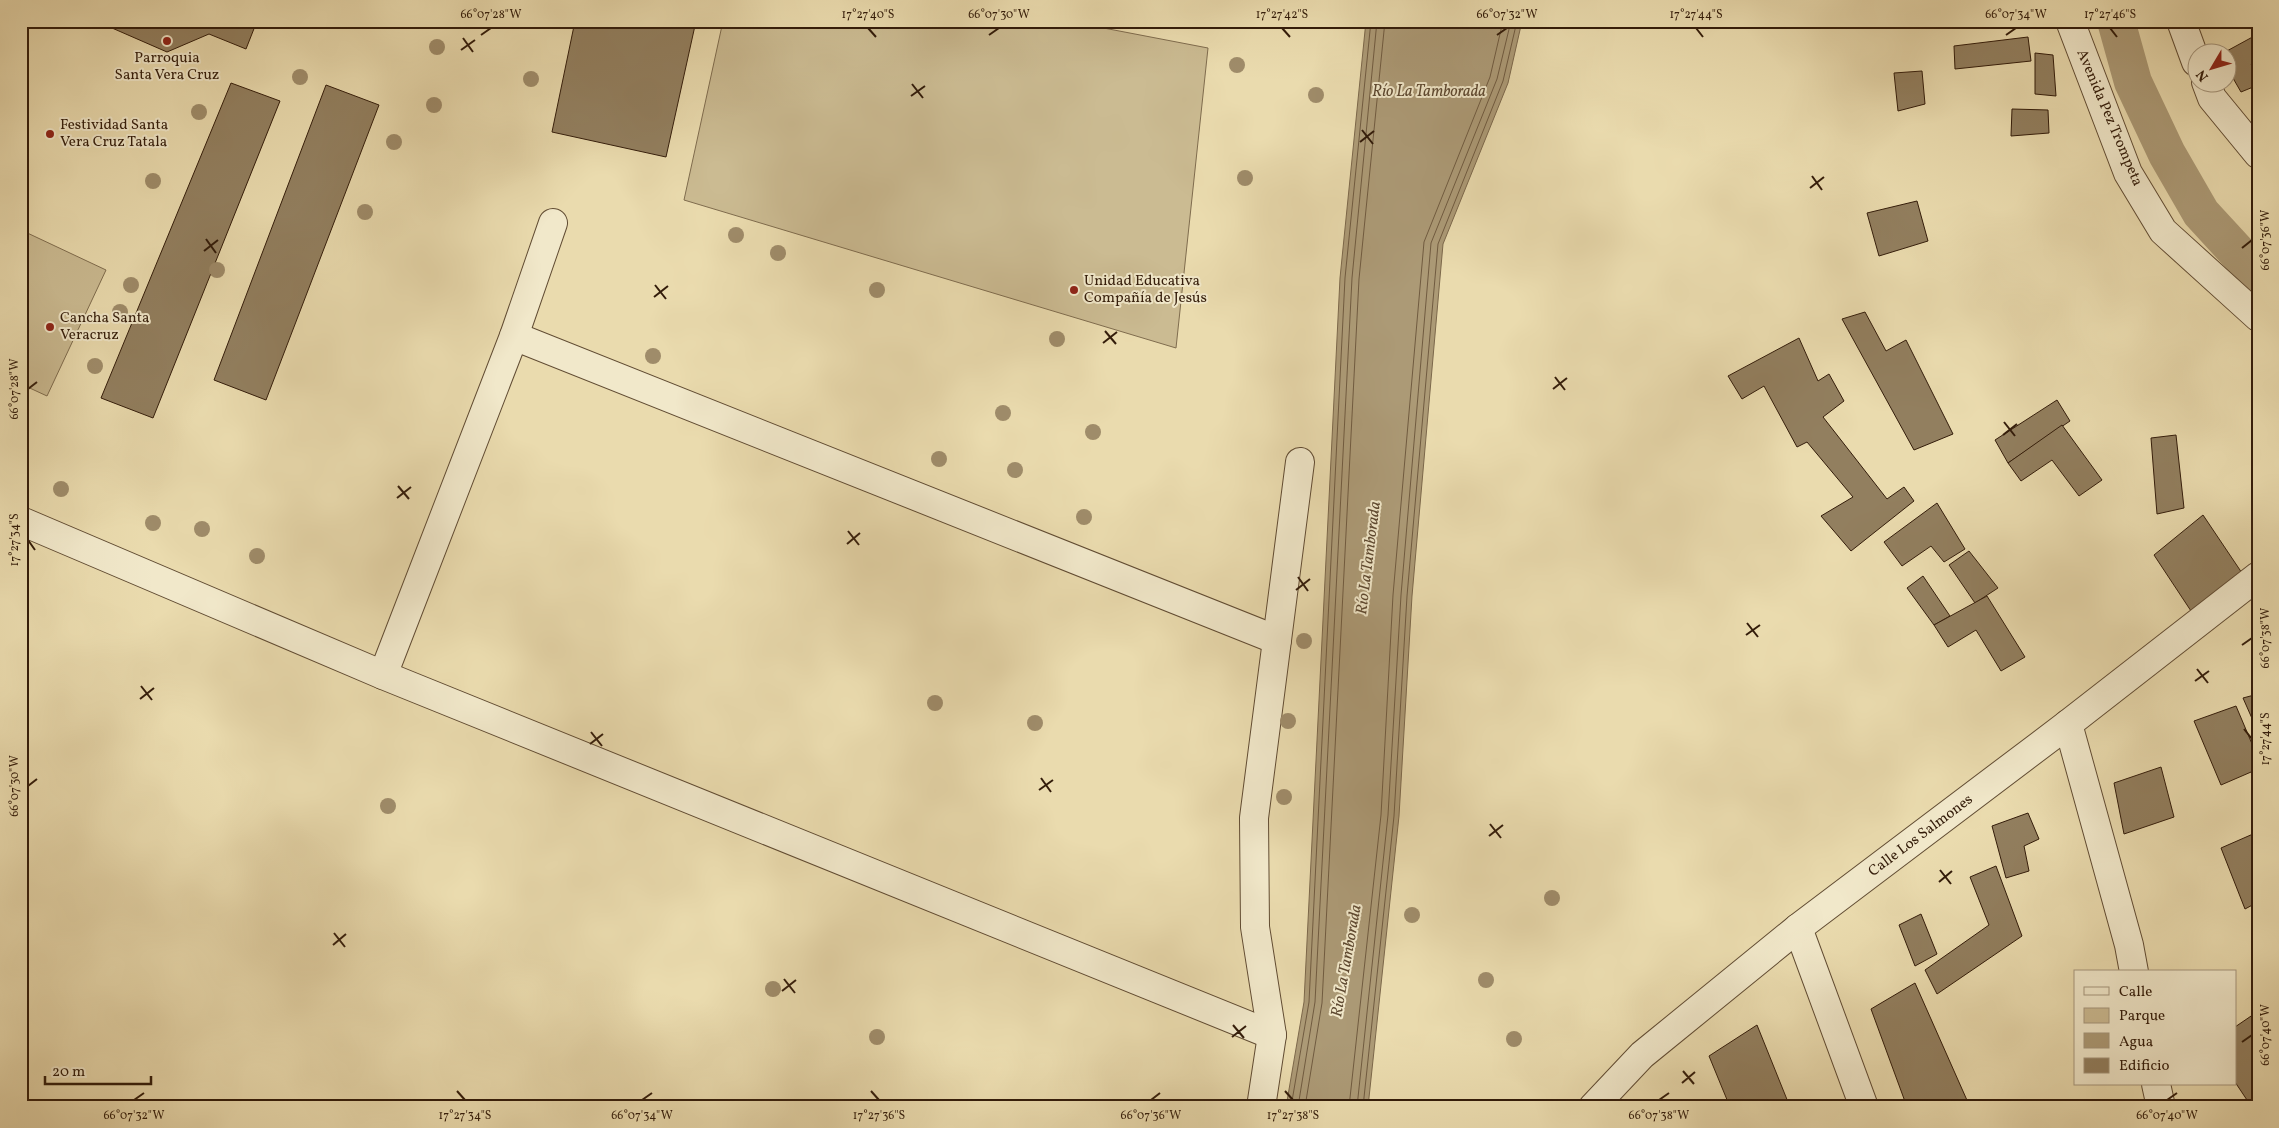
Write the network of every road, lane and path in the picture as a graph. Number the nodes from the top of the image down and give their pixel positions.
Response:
1 (2070, 21) edge
2 (2181, 21) edge
3 (2189, 42) edge
4 (2210, 92) edge
5 (2258, 154) edge
6 (553, 223) dead end
7 (2258, 317) edge
8 (514, 336) junction
9 (1300, 462) dead end
10 (21, 522) edge
11 (2258, 576) edge
12 (1277, 640) junction
13 (383, 675) junction
14 (2068, 724) junction
15 (1798, 928) junction
16 (2134, 970) edge
17 (1272, 1035) junction
18 (2156, 1086) edge
19 (1261, 1107) edge
20 (1593, 1107) edge
21 (1864, 1107) edge
22 (2161, 1107) edge

1 - 7 street, Avenida Pez Trompeta
2 - 3 street
4 - 5 street
6 - 8 street
8 - 12 street
8 - 13 street
9 - 12 street
10 - 13 street
11 - 14 street, Calle Los Salmones
12 - 17 street
13 - 17 street
14 - 15 street, Calle Los Salmones
14 - 16 street
15 - 20 street, Calle Los Salmones
15 - 21 street
17 - 19 street
18 - 22 street

